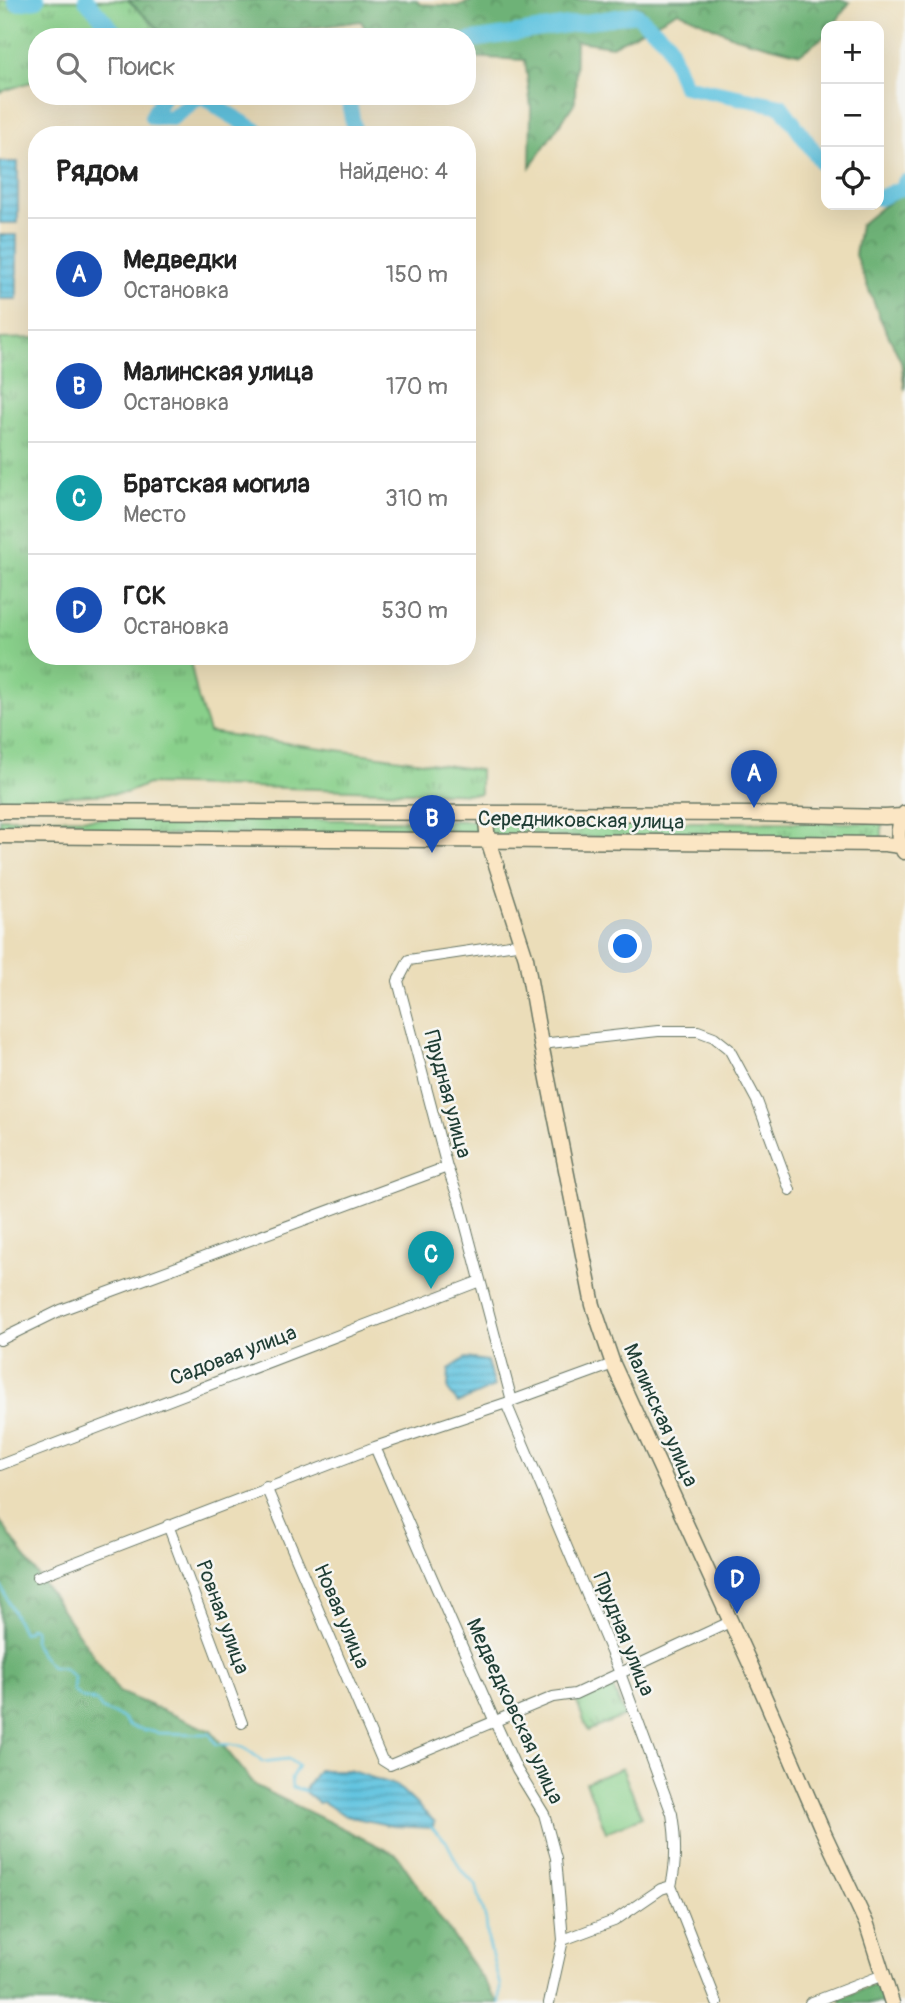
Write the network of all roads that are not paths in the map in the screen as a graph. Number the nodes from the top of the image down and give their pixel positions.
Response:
1 (0, 811) edge
2 (485, 813) junction
3 (903, 815) edge
4 (0, 836) edge
5 (488, 840) junction
6 (903, 850) edge
7 (523, 943) junction
8 (541, 1044) junction
9 (447, 1167) junction
10 (790, 1190) dead end
11 (480, 1281) junction
12 (0, 1340) edge
13 (613, 1364) junction
14 (509, 1402) junction
15 (375, 1447) junction
16 (0, 1465) edge
17 (266, 1487) junction
18 (168, 1525) junction
19 (37, 1577) dead end
20 (730, 1622) junction
21 (620, 1673) junction
22 (495, 1722) junction
23 (242, 1723) dead end
24 (671, 1886) junction
25 (563, 1940) junction
26 (883, 1975) junction
27 (549, 2003) edge
28 (717, 2003) edge
29 (810, 2003) edge
30 (892, 2003) edge

1 - 2 street, Середниковская улица
2 - 3 street, Середниковская улица
2 - 5 street, Малинская улица
3 - 6 street
4 - 5 street, Середниковская улица
5 - 6 street, Середниковская улица
5 - 7 street, Малинская улица
7 - 8 street, Малинская улица
7 - 9 street, Прудная улица
8 - 10 street
8 - 13 street, Малинская улица
9 - 11 street, Прудная улица
9 - 12 street
11 - 14 street, Прудная улица
11 - 16 street, Садовая улица
13 - 14 street
13 - 20 street, Малинская улица
14 - 15 street
14 - 21 street, Прудная улица
15 - 17 street
15 - 22 street, Медведковская улица
17 - 18 street
17 - 22 street, Новая улица
18 - 19 street
18 - 23 street, Ровная улица
20 - 21 street
20 - 26 street, Малинская улица
21 - 22 street
21 - 24 street, Прудная улица
22 - 25 street, Медведковская улица
24 - 25 street
24 - 28 street
25 - 27 street, Медведковская улица
26 - 29 street
26 - 30 street, Малинская улица

